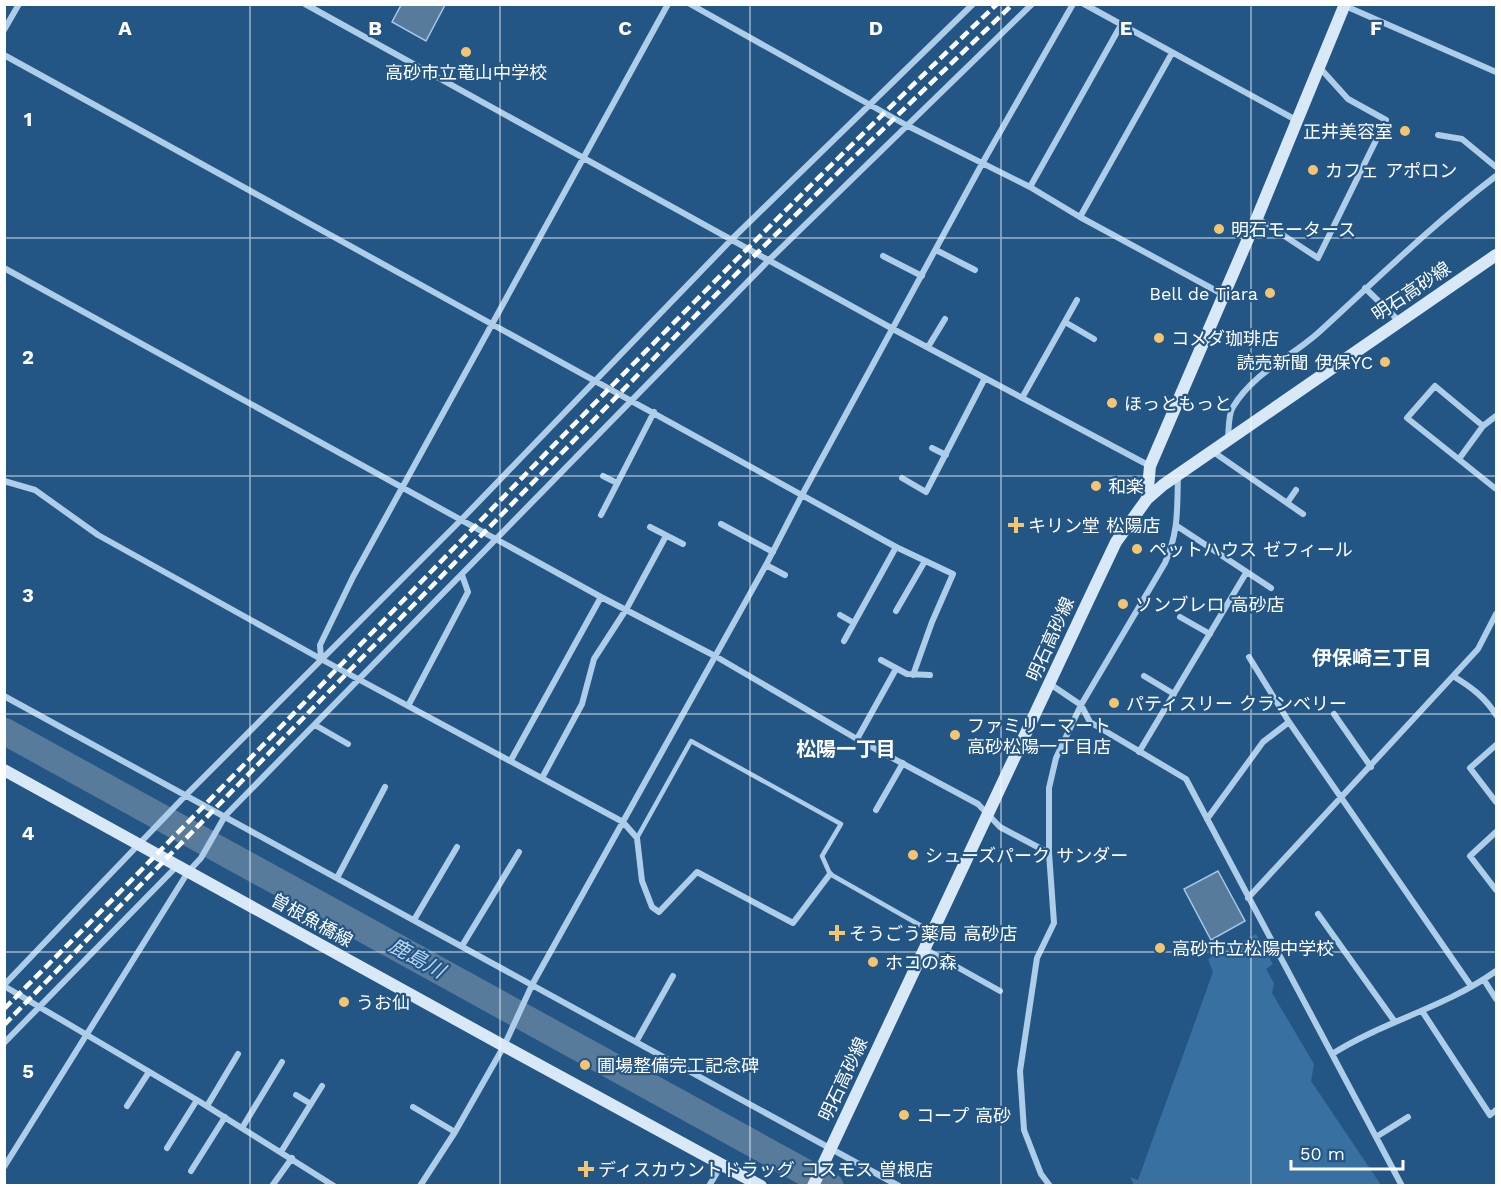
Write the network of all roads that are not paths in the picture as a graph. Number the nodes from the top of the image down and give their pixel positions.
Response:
1 (19, 4) edge
2 (304, 4) edge
3 (669, 4) edge
4 (690, 4) edge
5 (973, 4) edge
6 (1032, 4) edge
7 (1073, 4) edge
8 (1084, 4) edge
9 (1344, 5) edge
10 (1121, 25) junction
11 (4, 30) edge
12 (1172, 53) junction
13 (4, 55) edge
14 (1320, 67) junction
15 (1497, 72) edge
16 (870, 104) junction
17 (1296, 120) junction
18 (906, 125) junction
19 (1438, 135) dead end
20 (584, 158) junction
21 (982, 162) junction
22 (1497, 167) edge
23 (1497, 176) edge
24 (1030, 187) junction
25 (1080, 217) junction
26 (1257, 218) junction
27 (732, 239) junction
28 (936, 250) junction
29 (1497, 255) edge
30 (883, 256) dead end
31 (769, 260) junction
32 (4, 268) edge
33 (975, 270) dead end
34 (922, 276) junction
35 (1365, 288) junction
36 (1224, 295) junction
37 (1077, 300) dead end
38 (945, 319) dead end
39 (1399, 321) junction
40 (1065, 322) junction
41 (492, 323) junction
42 (893, 329) junction
43 (1094, 339) dead end
44 (928, 347) junction
45 (985, 378) junction
46 (596, 380) junction
47 (1022, 398) junction
48 (632, 400) junction
49 (654, 412) junction
50 (1497, 416) edge
51 (1483, 426) junction
52 (1228, 439) junction
53 (932, 448) dead end
54 (1211, 450) junction
55 (946, 455) junction
56 (1459, 459) junction
57 (1150, 466) junction
58 (1179, 473) junction
59 (603, 476) dead end
60 (902, 478) dead end
61 (4, 481) edge
62 (617, 483) junction
63 (404, 487) junction
64 (1497, 489) edge
65 (1296, 490) dead end
66 (802, 495) junction
67 (1146, 499) junction
68 (1287, 502) junction
69 (1303, 514) dead end
70 (601, 515) dead end
71 (461, 520) junction
72 (722, 524) dead end
73 (1177, 526) junction
74 (650, 527) dead end
75 (666, 536) junction
76 (497, 538) junction
77 (682, 544) dead end
78 (896, 547) junction
79 (772, 552) junction
80 (925, 561) junction
81 (766, 565) junction
82 (1246, 573) junction
83 (462, 575) junction
84 (785, 575) dead end
85 (1271, 588) dead end
86 (600, 597) junction
87 (627, 608) junction
88 (896, 611) dead end
89 (1497, 614) edge
90 (840, 615) dead end
91 (1180, 617) dead end
92 (854, 623) junction
93 (1210, 634) junction
94 (844, 641) dead end
95 (715, 656) junction
96 (1249, 657) dead end
97 (321, 659) junction
98 (881, 660) dead end
99 (896, 669) junction
100 (913, 675) junction
101 (930, 675) dead end
102 (1144, 676) dead end
103 (1453, 676) junction
104 (359, 680) junction
105 (1050, 684) junction
106 (1174, 694) junction
107 (4, 696) edge
108 (1081, 705) junction
109 (408, 706) junction
110 (1334, 714) dead end
111 (1497, 715) edge
112 (1289, 722) junction
113 (315, 725) junction
114 (857, 739) junction
115 (348, 744) dead end
116 (1497, 745) edge
117 (1139, 752) junction
118 (511, 760) junction
119 (903, 763) junction
120 (1371, 767) junction
121 (4, 770) edge
122 (542, 778) junction
123 (386, 787) dead end
124 (186, 795) junction
125 (1342, 798) junction
126 (1497, 802) edge
127 (876, 810) dead end
128 (988, 813) junction
129 (225, 816) junction
130 (1207, 819) junction
131 (623, 822) junction
132 (1497, 832) edge
133 (637, 838) junction
134 (141, 844) junction
135 (457, 847) dead end
136 (519, 852) dead end
137 (1049, 853) junction
138 (183, 869) junction
139 (830, 874) junction
140 (337, 878) junction
141 (1497, 890) edge
142 (1248, 898) junction
143 (1318, 914) dead end
144 (414, 920) junction
145 (932, 932) junction
146 (462, 946) junction
147 (924, 948) junction
148 (1497, 971) edge
149 (673, 976) dead end
150 (1484, 980) junction
151 (532, 985) junction
152 (4, 986) edge
153 (1471, 986) junction
154 (1000, 991) dead end
155 (1497, 999) edge
156 (41, 1006) junction
157 (1422, 1011) junction
158 (1395, 1023) junction
159 (86, 1034) junction
160 (636, 1042) junction
161 (4, 1043) edge
162 (504, 1046) junction
163 (238, 1054) dead end
164 (1332, 1054) junction
165 (282, 1062) dead end
166 (149, 1072) junction
167 (322, 1086) dead end
168 (296, 1095) dead end
169 (197, 1100) junction
170 (311, 1104) junction
171 (207, 1106) junction
172 (127, 1107) dead end
173 (413, 1107) dead end
174 (1497, 1110) edge
175 (225, 1117) junction
176 (1408, 1117) dead end
177 (242, 1128) junction
178 (454, 1132) junction
179 (1376, 1137) junction
180 (167, 1148) dead end
181 (830, 1149) junction
182 (280, 1152) junction
183 (292, 1158) junction
184 (722, 1164) junction
185 (4, 1167) edge
186 (191, 1171) dead end
187 (272, 1185) edge
188 (334, 1185) edge
189 (420, 1185) edge
190 (709, 1185) edge
191 (762, 1185) edge
192 (813, 1185) edge
193 (899, 1185) edge
194 (1050, 1185) edge
195 (1402, 1185) edge

1 - 11 street
2 - 20 street
3 - 20 street
4 - 16 street
5 - 16 street
6 - 18 street
7 - 21 street
8 - 10 street
9 - 14 main road
9 - 15 street
10 - 12 street
10 - 24 street
12 - 17 street
12 - 25 street
13 - 41 street
14 - 17 main road
14 - 26 street
16 - 18 street
16 - 27 street
17 - 26 main road
18 - 21 street
18 - 31 street
19 - 22 street
20 - 27 street
20 - 41 street
21 - 24 street
21 - 28 street
23 - 35 street
24 - 25 street
25 - 36 street
26 - 36 main road
27 - 31 street
27 - 46 street
28 - 33 street
28 - 34 street
29 - 39 main road, 明石高砂線
30 - 34 street
31 - 42 street
31 - 48 street
32 - 63 street
34 - 42 street
35 - 39 street
35 - 52 street
36 - 57 main road
37 - 40 street
38 - 44 street
39 - 52 main road, 明石高砂線
40 - 43 street
40 - 47 street
41 - 46 street
41 - 63 street
42 - 44 street
42 - 66 street
44 - 45 street
45 - 47 street
45 - 55 street
46 - 48 street
46 - 71 street
47 - 57 street
48 - 49 street
48 - 76 street
49 - 62 street
49 - 66 street
50 - 51 street
51 - 56 street
51 - 56 street
52 - 54 main road, 明石高砂線
53 - 55 street
54 - 58 main road, 明石高砂線
54 - 68 street
55 - 60 street
56 - 64 street
57 - 67 main road
58 - 67 main road, 明石高砂線
58 - 73 street
59 - 62 street
61 - 97 street
62 - 70 street
63 - 71 street
63 - 97 street
65 - 68 street
66 - 78 street
66 - 79 street
67 - 105 main road, 明石高砂線
68 - 69 street
71 - 76 street
71 - 97 street
72 - 79 street
73 - 82 street
73 - 108 street
74 - 75 street
75 - 77 street
75 - 87 street
76 - 83 street
76 - 86 street
78 - 80 street
78 - 92 street
79 - 81 street
80 - 88 street
80 - 100 street
81 - 84 street
81 - 95 street
82 - 85 street
82 - 93 street
83 - 104 street
83 - 109 street
86 - 87 street
86 - 118 street
87 - 95 street
87 - 122 street
89 - 103 street
90 - 92 street
91 - 93 street
92 - 94 street
93 - 106 street
95 - 114 street
95 - 131 street
96 - 112 street
97 - 104 street
97 - 124 street
98 - 99 street
99 - 100 street
99 - 114 street
100 - 101 street
102 - 106 street
103 - 111 street
103 - 120 street
104 - 109 street
104 - 113 street
105 - 108 street
105 - 128 main road, 明石高砂線
106 - 117 street
107 - 124 street
108 - 117 street
108 - 137 street
109 - 118 street
110 - 120 street
112 - 125 street
112 - 130 street
113 - 115 street
113 - 129 street
114 - 119 street
116 - 126 street
117 - 130 street
118 - 122 street
119 - 127 street
119 - 128 street
120 - 125 street
121 - 134 main road, 曽根魚橋線
122 - 131 street
123 - 140 street
124 - 129 street
124 - 134 street
125 - 142 street
125 - 153 street
128 - 137 street
128 - 145 main road, 明石高砂線
129 - 138 street
129 - 140 street
130 - 142 street
131 - 133 street
131 - 151 street
132 - 141 street
133 - 139 street
133 - 139 lane
134 - 138 main road, 曽根魚橋線
134 - 152 street
135 - 144 street
136 - 146 street
137 - 194 street
138 - 156 street
138 - 159 street
138 - 162 main road, 曽根魚橋線
139 - 145 lane
140 - 144 street
142 - 164 street
143 - 158 street
144 - 146 street
145 - 147 main road, 明石高砂線
146 - 151 street
147 - 154 street
147 - 181 main road, 明石高砂線
148 - 150 street
149 - 160 street
150 - 153 street
150 - 155 street
151 - 160 street
151 - 162 street
152 - 156 street
153 - 157 street
156 - 159 street
156 - 161 street
157 - 158 street
157 - 174 street
158 - 164 street
159 - 166 street
159 - 185 street
160 - 181 street
162 - 178 street
162 - 184 main road, 曽根魚橋線
163 - 171 street
164 - 179 street
165 - 177 street
166 - 169 street
166 - 172 street
167 - 170 street
168 - 170 street
169 - 171 street
169 - 180 street
170 - 182 street
171 - 175 street
173 - 178 street
175 - 177 street
175 - 186 street
176 - 179 street
177 - 182 street
178 - 189 street
179 - 195 street
181 - 192 main road, 明石高砂線
181 - 193 street
182 - 183 street
183 - 187 street
183 - 188 street
184 - 190 street
184 - 191 main road, 曽根魚橋線

